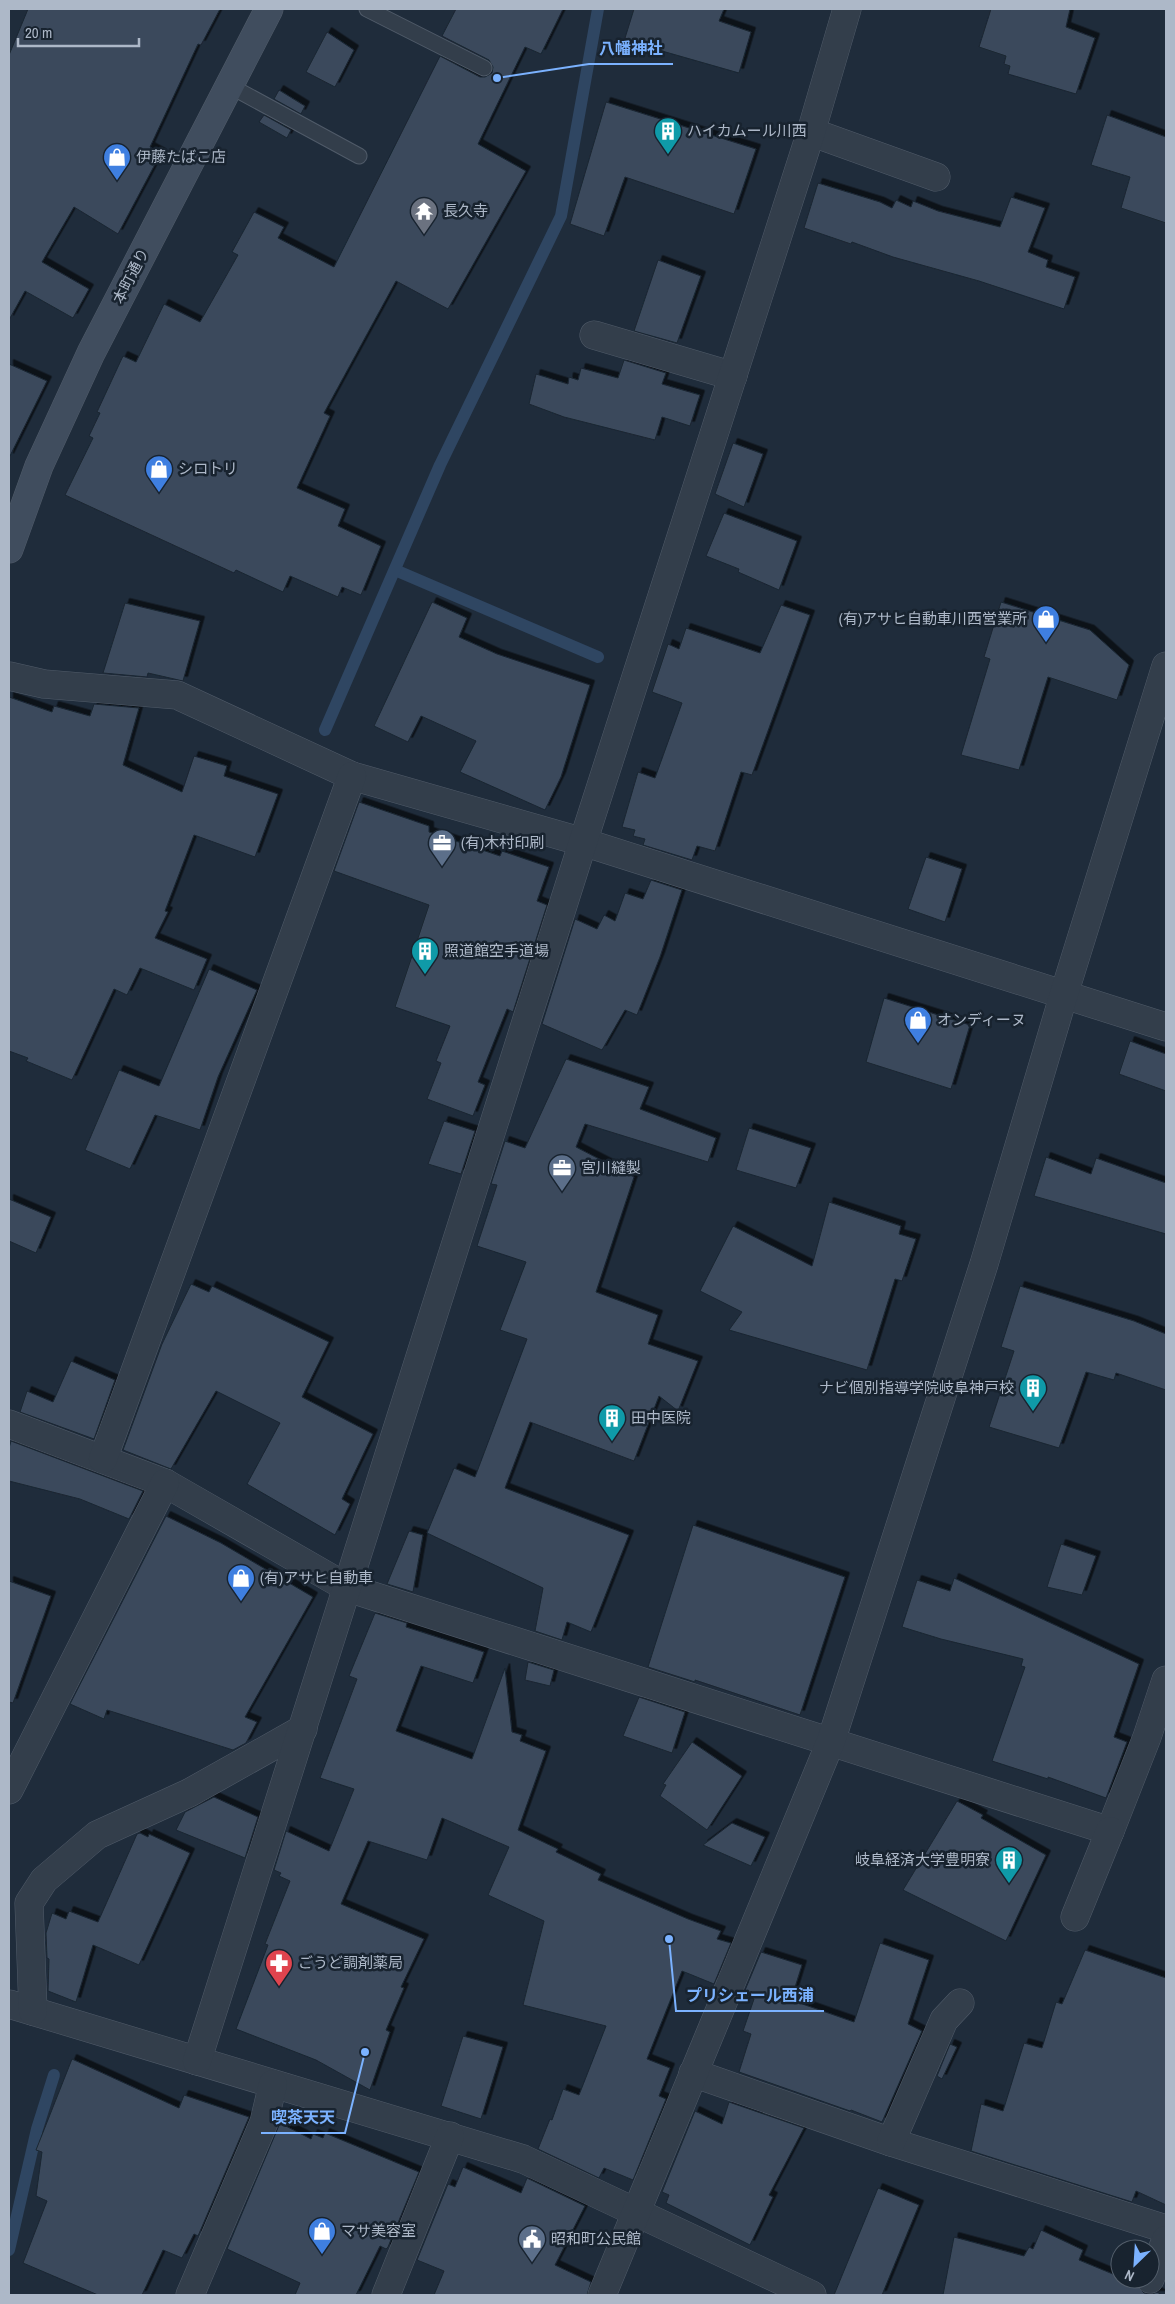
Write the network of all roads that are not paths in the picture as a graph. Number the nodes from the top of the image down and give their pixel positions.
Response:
1 (269, 9) edge
2 (367, 9) edge
3 (846, 9) edge
4 (484, 68) dead end
5 (230, 86) junction
6 (811, 132) junction
7 (359, 156) dead end
8 (936, 177) dead end
9 (594, 335) dead end
10 (733, 376) junction
11 (9, 549) edge
12 (1166, 666) edge
13 (9, 676) edge
14 (352, 776) junction
15 (583, 842) junction
16 (1064, 994) junction
17 (1166, 1027) edge
18 (9, 1424) edge
19 (104, 1459) junction
20 (165, 1484) junction
21 (348, 1588) junction
22 (1166, 1680) edge
23 (303, 1729) junction
24 (831, 1741) junction
25 (9, 1790) edge
26 (1110, 1831) junction
27 (1075, 1917) dead end
28 (960, 2003) dead end
29 (21, 2008) edge
30 (197, 2061) junction
31 (693, 2073) junction
32 (273, 2084) junction
33 (450, 2136) junction
34 (891, 2142) junction
35 (635, 2214) junction
36 (1166, 2229) edge
37 (1166, 2240) edge
38 (1160, 2255) edge
39 (190, 2295) edge
40 (386, 2295) edge
41 (602, 2295) edge
42 (812, 2295) edge

1 - 5 street, 本町通り
2 - 4 lane
3 - 6 street
5 - 7 lane
5 - 11 street, 本町通り
6 - 8 street
6 - 10 street
9 - 10 street
10 - 15 street
12 - 16 street
13 - 14 street
14 - 15 street
14 - 19 street
15 - 16 street
15 - 21 street
16 - 17 street
16 - 24 street
18 - 19 street
19 - 20 street
20 - 21 street
20 - 25 street
21 - 23 street
21 - 24 street
22 - 26 street
23 - 29 street
23 - 30 street
24 - 26 street
24 - 31 street
26 - 27 street
28 - 34 street
29 - 30 street
30 - 32 street
31 - 34 street
31 - 35 street
32 - 33 street
32 - 39 street
33 - 35 street
33 - 40 street
34 - 36 street
35 - 41 street
35 - 42 street
37 - 38 street

